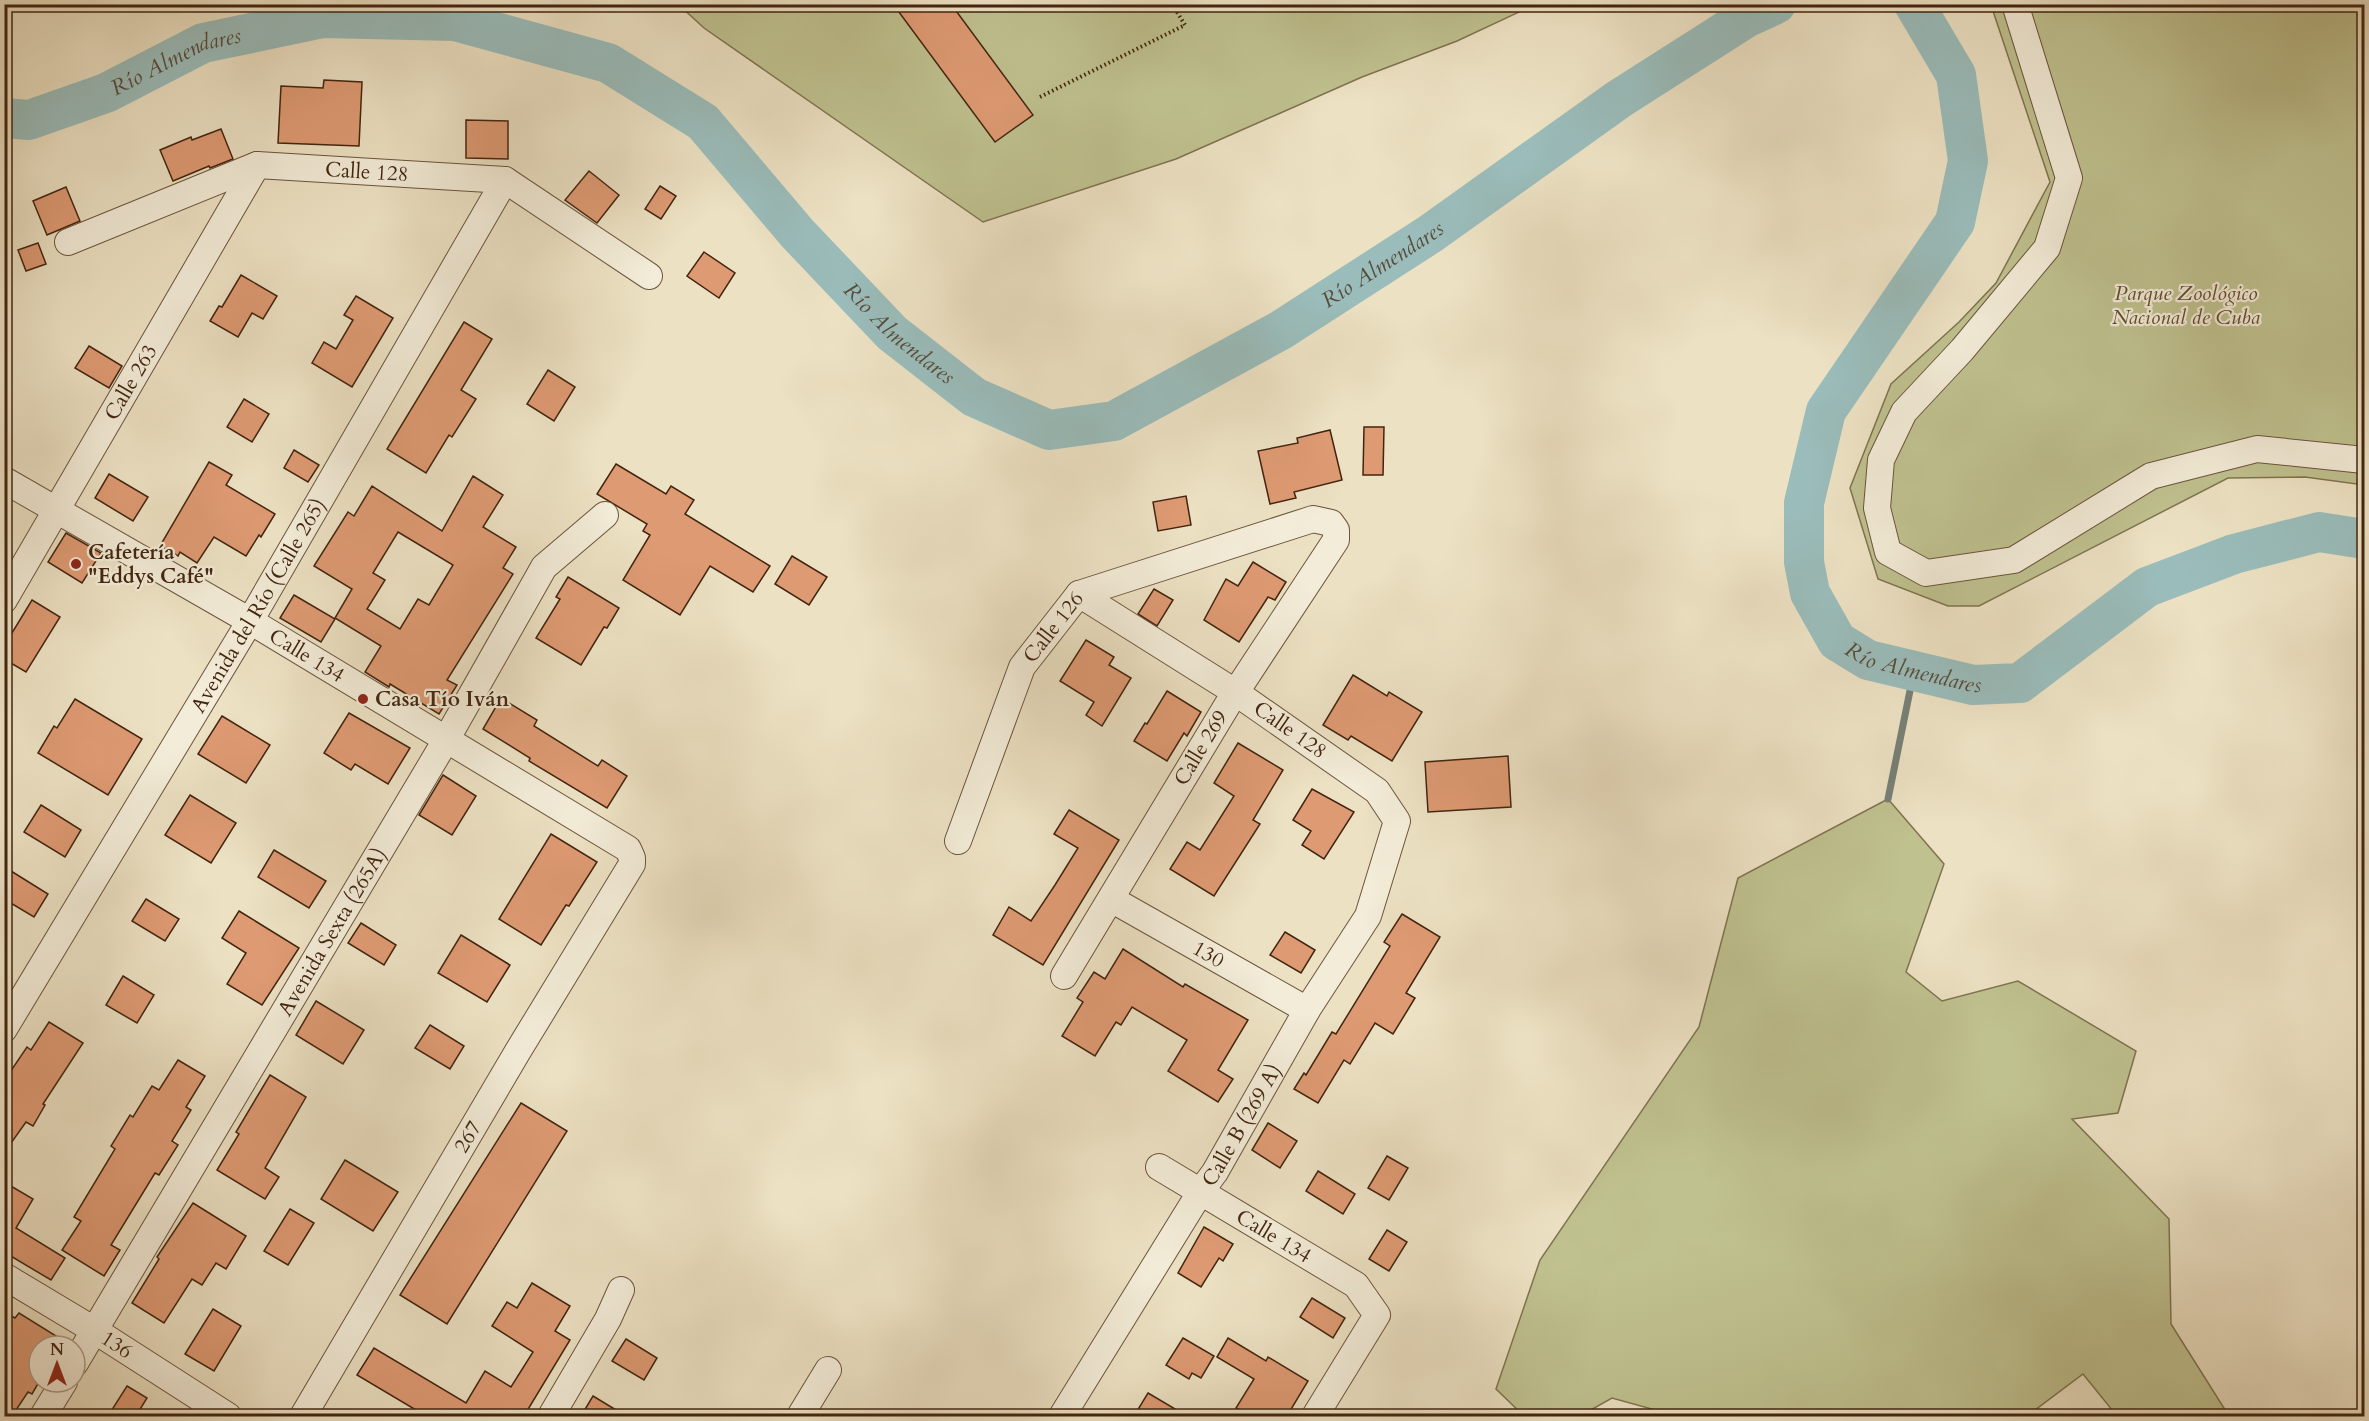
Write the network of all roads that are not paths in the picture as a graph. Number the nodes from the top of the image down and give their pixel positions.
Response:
1 (2015, 4) edge
2 (257, 165) junction
3 (505, 180) junction
4 (68, 242) dead end
5 (649, 276) dead end
6 (2364, 460) edge
7 (4, 480) edge
8 (57, 510) junction
9 (605, 515) dead end
10 (1331, 523) joint
11 (1079, 594) junction
12 (4, 600) edge
13 (250, 621) junction
14 (1235, 692) junction
15 (446, 740) junction
16 (1397, 821) joint
17 (958, 841) dead end
18 (632, 858) joint
19 (1111, 899) junction
20 (1064, 976) dead end
21 (1307, 1010) junction
22 (4, 1029) edge
23 (1159, 1167) dead end
24 (1201, 1191) junction
25 (4, 1276) edge
26 (621, 1290) dead end
27 (94, 1330) junction
28 (87, 1342) edge
29 (828, 1370) dead end
30 (57, 1394) edge
31 (43, 1416) edge
32 (228, 1416) edge
33 (303, 1416) edge
34 (551, 1416) edge
35 (800, 1416) edge
36 (1062, 1416) edge
37 (1315, 1416) edge

1 - 6 street
2 - 3 street, Calle 128
2 - 4 street, Calle 128
2 - 8 street, Calle 263
3 - 5 street
3 - 13 street, Avenida del Río (Calle 265)
7 - 8 street, Calle 134
8 - 12 street, Calle 263
8 - 13 street, Calle 134
9 - 15 street, Avenida Sexta (265A)
10 - 11 street, Calle 126
10 - 14 street, Calle 269
11 - 14 street, Calle 128
11 - 17 street, Calle 126
13 - 15 street, Calle 134
13 - 22 street, Avenida del Río (Calle 265)
14 - 16 street, Calle 128
14 - 19 street, Calle 269
15 - 18 street, Calle 134
15 - 27 street, Avenida Sexta (265A)
16 - 21 street, Calle B (269 A)
18 - 33 street, 267
19 - 20 street, Calle 269
19 - 21 street, 130
21 - 24 street, Calle B (269 A)
23 - 24 street, Calle 134
24 - 36 street, Calle B (269 A)
24 - 37 street, Calle 134
25 - 27 street, 136
26 - 34 street
27 - 28 street, Avenida Sexta (265A)
27 - 32 street, 136
29 - 35 street
30 - 31 street

